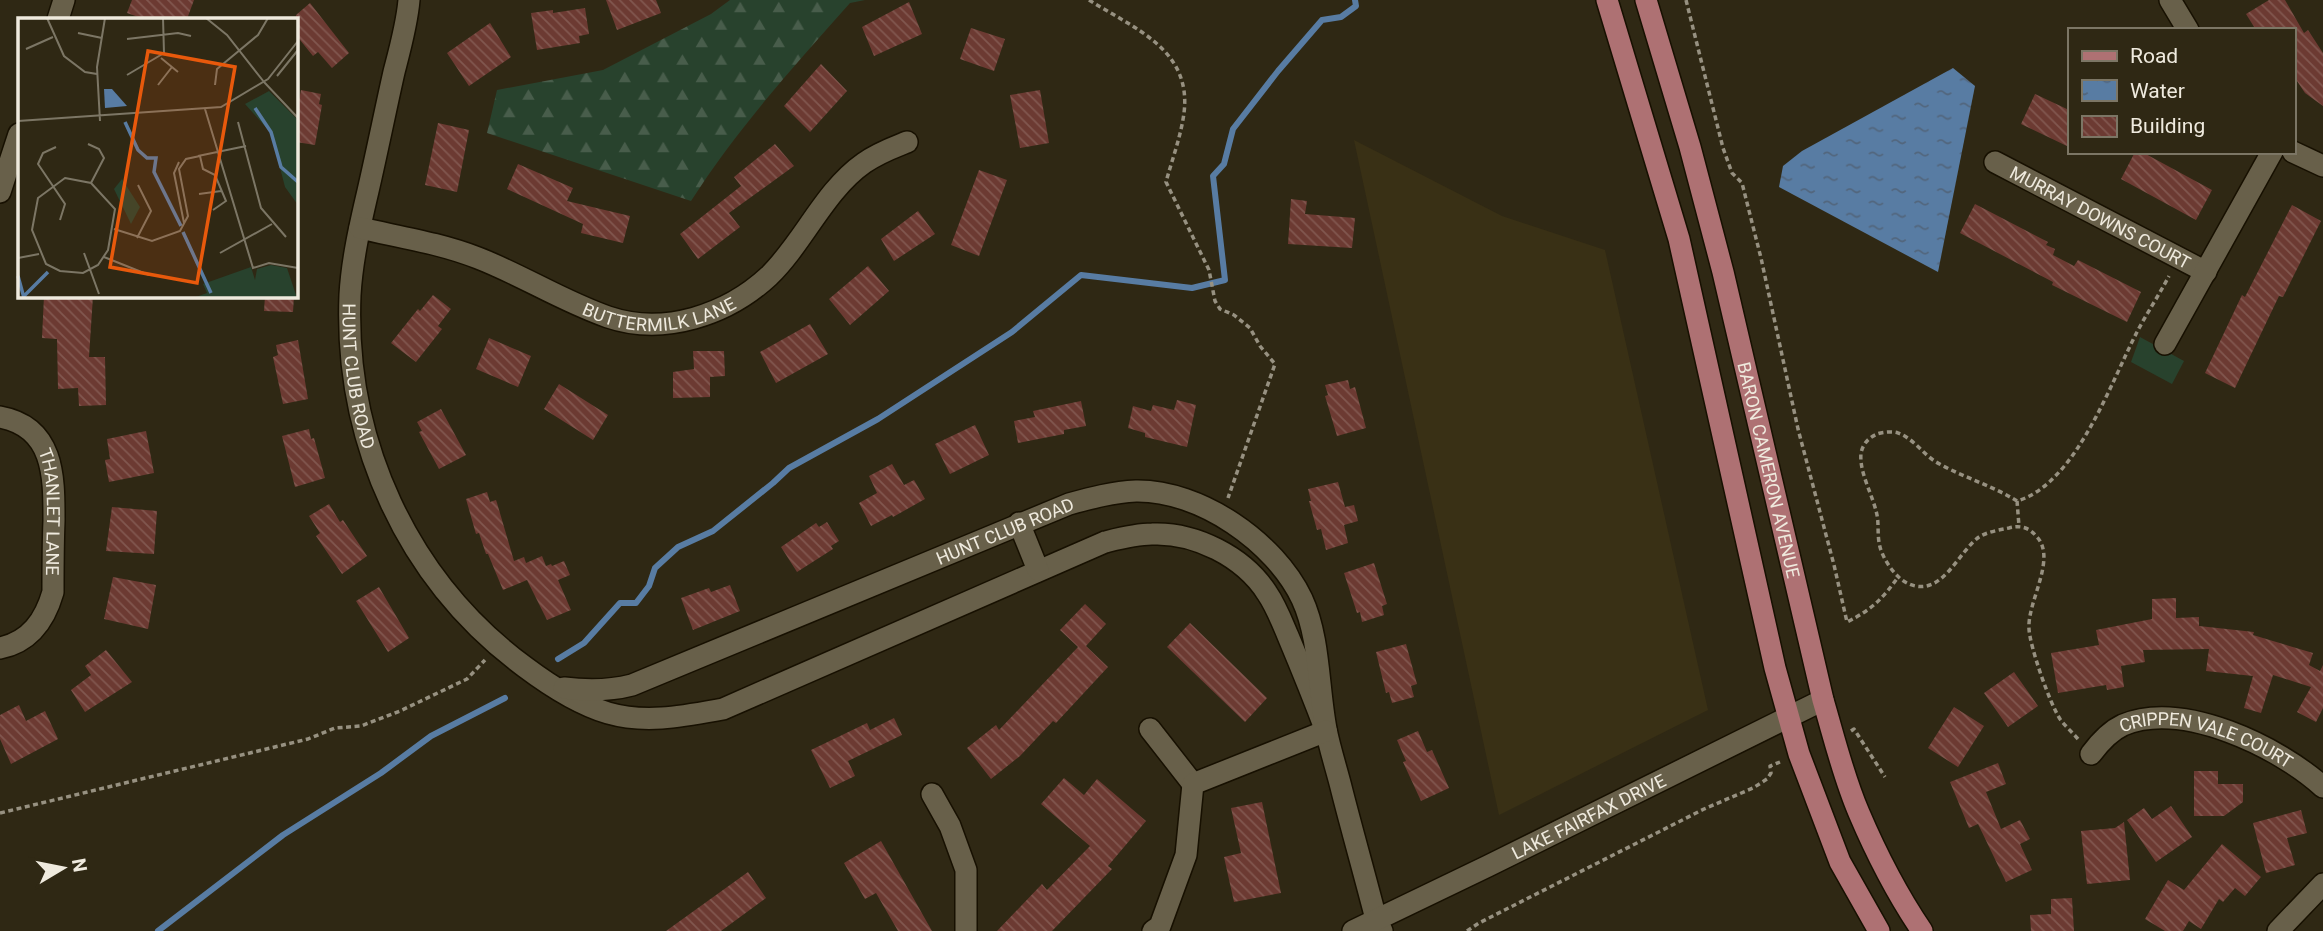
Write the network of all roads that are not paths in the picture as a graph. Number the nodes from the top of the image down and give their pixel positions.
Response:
1 (64, 0) edge
2 (409, 0) edge
3 (1607, 0) edge
4 (1646, 0) edge
5 (2170, 0) edge
6 (58, 18) edge
7 (2187, 28) edge
8 (18, 137) edge
9 (907, 142) dead end
10 (2295, 153) edge
11 (2271, 154) edge
12 (1995, 162) dead end
13 (2323, 166) edge
14 (0, 192) edge
15 (360, 228) junction
16 (2206, 272) junction
17 (2165, 344) dead end
18 (0, 417) edge
19 (1019, 523) junction
20 (1038, 570) junction
21 (0, 648) edge
22 (557, 687) junction
23 (1823, 700) junction
24 (1788, 716) junction
25 (1150, 729) dead end
26 (1326, 731) junction
27 (2091, 754) road end
28 (1193, 784) junction
29 (2323, 787) edge
30 (932, 794) dead end
31 (2323, 884) edge
32 (1379, 925) edge
33 (966, 931) edge
34 (1153, 931) edge
35 (1353, 931) edge
36 (1879, 931) edge
37 (1922, 931) edge
38 (2278, 931) edge

1 - 6 street
2 - 15 street, HUNT CLUB ROAD
3 - 24 main road, BARON CAMERON AVENUE
4 - 23 main road, BARON CAMERON AVENUE
5 - 7 street
8 - 14 street
9 - 15 street, BUTTERMILK LANE
10 - 13 street
11 - 16 street, MURRAY DOWNS COURT
12 - 16 street, MURRAY DOWNS COURT
15 - 22 street, HUNT CLUB ROAD
16 - 17 street, MURRAY DOWNS COURT
18 - 21 street, THANLET LANE
19 - 20 street
19 - 22 street, HUNT CLUB ROAD
19 - 26 street, HUNT CLUB ROAD
20 - 22 street, HUNT CLUB ROAD
20 - 26 street, HUNT CLUB ROAD
23 - 24 street, LAKE FAIRFAX DRIVE
23 - 37 main road, BARON CAMERON AVENUE
24 - 32 street, LAKE FAIRFAX DRIVE
24 - 36 main road, BARON CAMERON AVENUE
25 - 28 street
26 - 28 street
26 - 32 street, HUNT CLUB ROAD
27 - 29 street, CRIPPEN VALE COURT
28 - 34 street
30 - 33 street
31 - 38 street
32 - 35 street, LAKE FAIRFAX DRIVE

